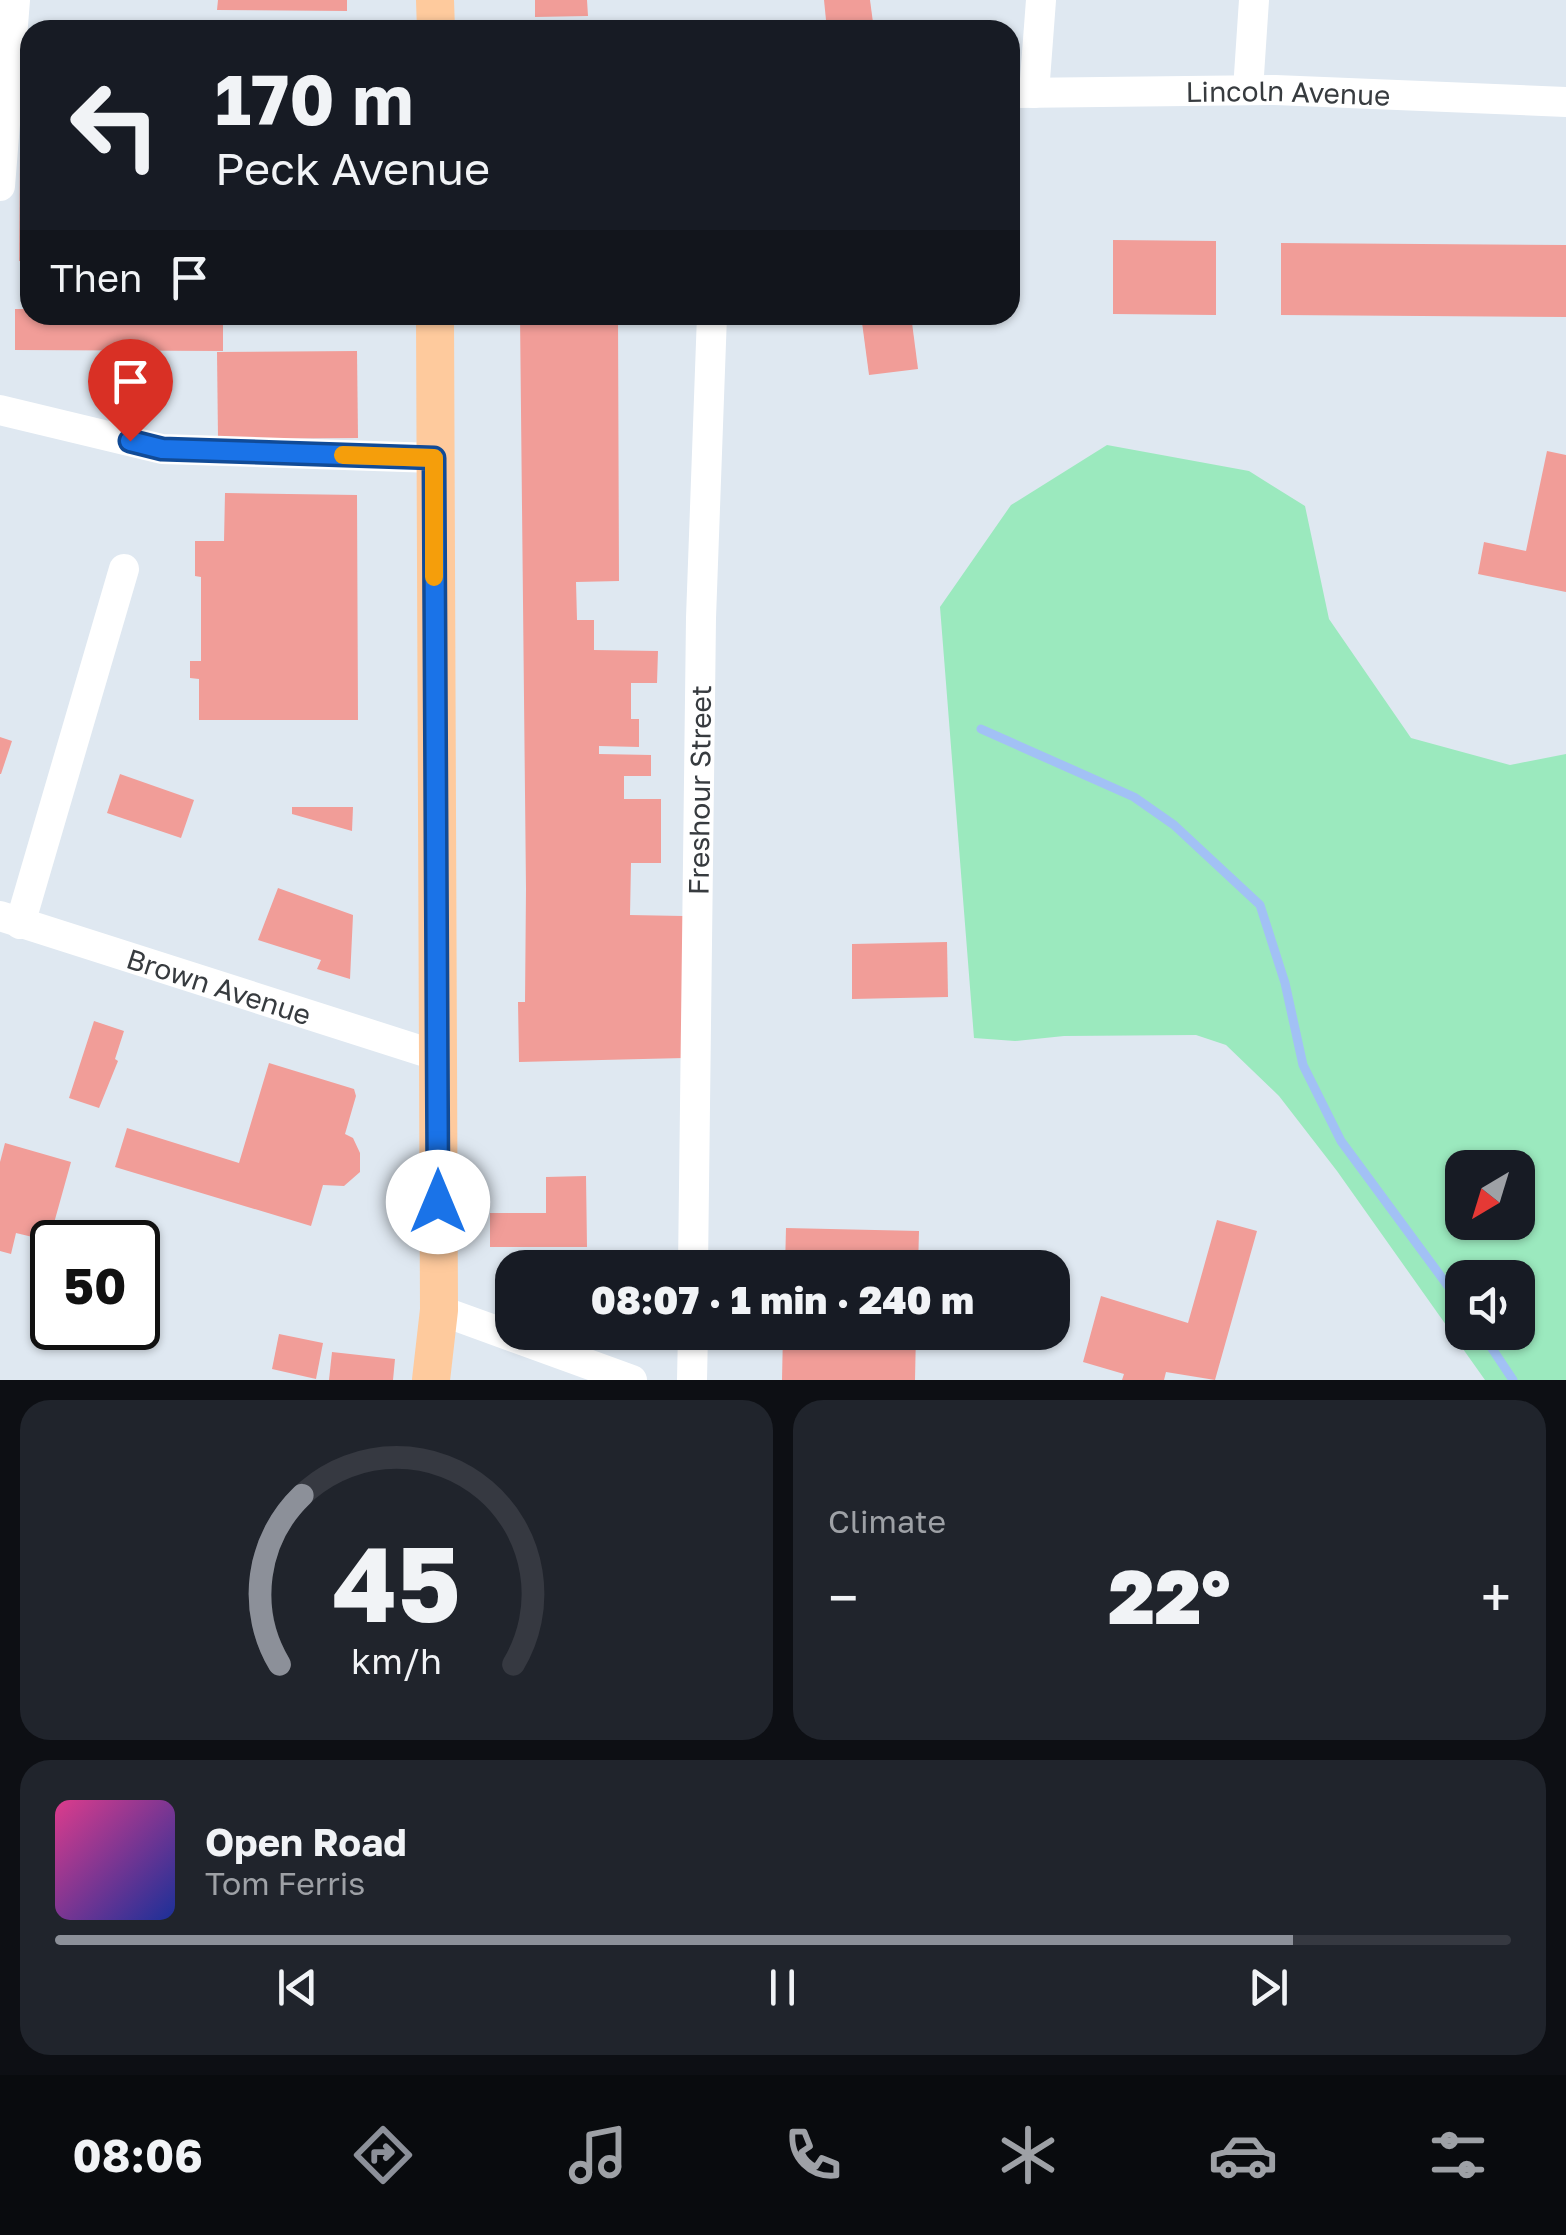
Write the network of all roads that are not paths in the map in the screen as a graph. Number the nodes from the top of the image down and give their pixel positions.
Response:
1 (15, 0) edge
2 (1041, 0) edge
3 (1254, 0) edge
4 (1248, 90) junction
5 (1022, 93) edge
6 (12, 97) edge
7 (1566, 102) edge
8 (0, 186) edge
9 (435, 325) edge
10 (712, 325) edge
11 (0, 410) edge
12 (434, 458) junction
13 (124, 570) dead end
14 (10, 920) edge
15 (438, 1056) junction
16 (694, 1250) edge
17 (439, 1310) junction
18 (692, 1350) edge
19 (430, 1380) edge
20 (632, 1380) edge
21 (692, 1380) edge

1 - 6 street
2 - 5 street
3 - 4 street
4 - 5 street, Lincoln Avenue
4 - 7 street, Lincoln Avenue
6 - 8 street
9 - 12 main road
10 - 16 street, Freshour Street
11 - 12 street
12 - 15 main road
13 - 14 street
14 - 15 street, Brown Avenue
15 - 17 main road
17 - 19 main road
17 - 20 street
18 - 21 street

